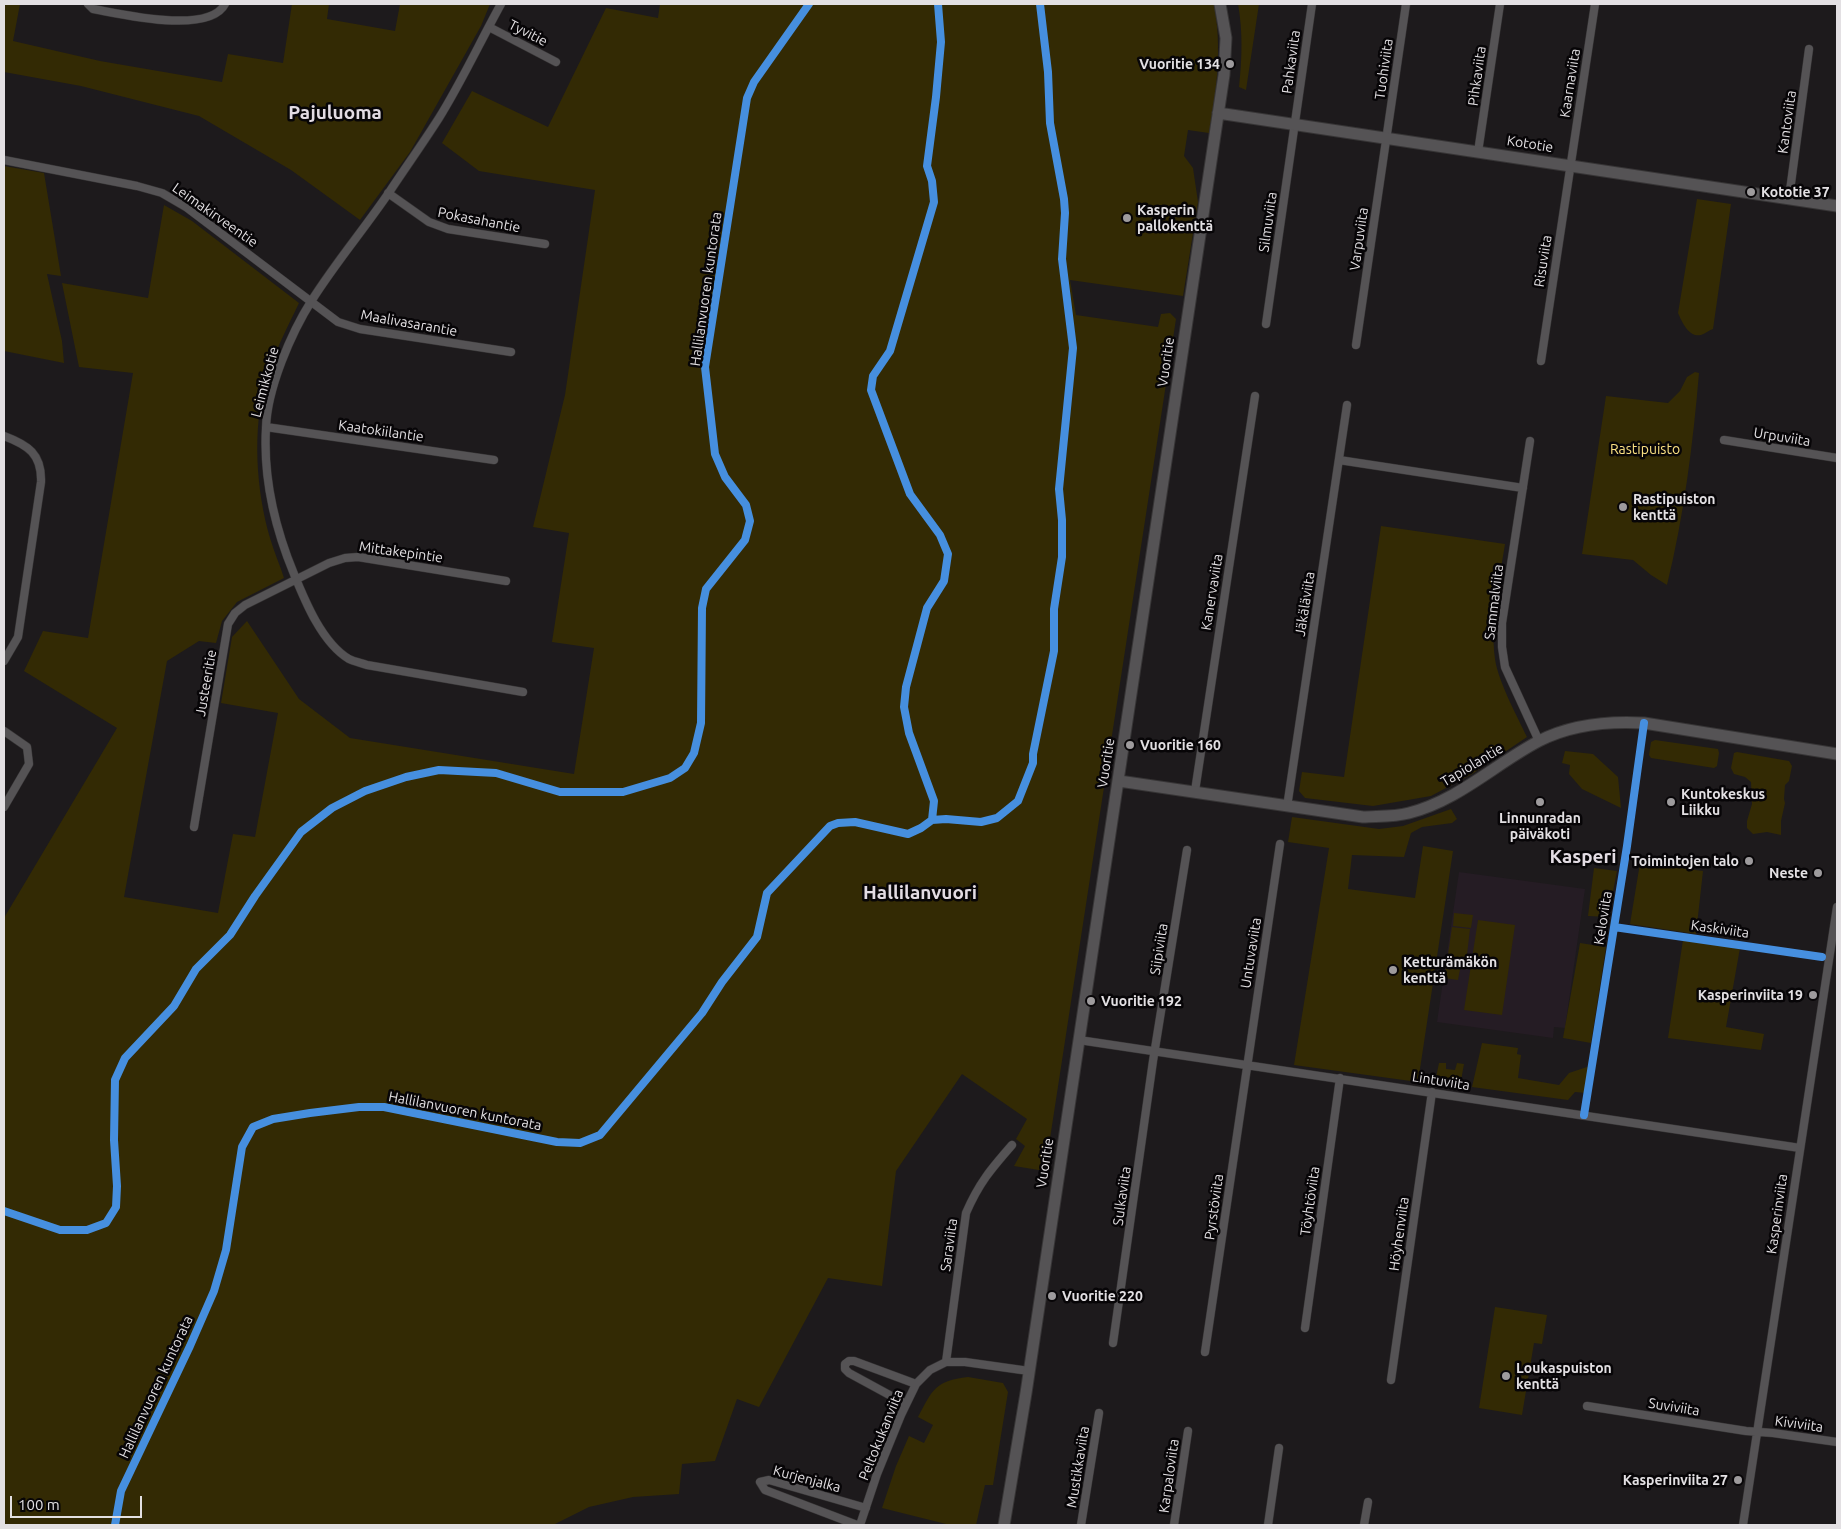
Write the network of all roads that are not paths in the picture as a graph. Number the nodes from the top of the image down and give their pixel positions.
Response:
1 (88, 4) edge
2 (225, 4) edge
3 (501, 4) edge
4 (1220, 4) edge
5 (1312, 4) edge
6 (1406, 4) edge
7 (1500, 4) edge
8 (1595, 4) edge
9 (488, 26) junction
10 (1810, 49) dead end
11 (556, 62) dead end
12 (1218, 112) junction
13 (1295, 124) junction
14 (1386, 138) junction
15 (1478, 152) junction
16 (4, 160) edge
17 (1570, 165) junction
18 (388, 193) junction
19 (1789, 198) junction
20 (1837, 206) edge
21 (545, 244) dead end
22 (312, 300) junction
23 (1266, 324) dead end
24 (1356, 345) dead end
25 (511, 352) dead end
26 (1541, 361) dead end
27 (1255, 396) dead end
28 (1347, 405) dead end
29 (266, 427) junction
30 (4, 436) edge
31 (1724, 440) dead end
32 (1530, 441) dead end
33 (1837, 458) edge
34 (494, 460) dead end
35 (1339, 460) junction
36 (1522, 488) junction
37 (296, 580) junction
38 (506, 581) dead end
39 (4, 661) edge
40 (524, 692) dead end
41 (4, 731) edge
42 (1539, 741) junction
43 (1837, 754) edge
44 (1119, 781) junction
45 (1195, 791) junction
46 (4, 807) edge
47 (1287, 807) junction
48 (194, 827) dead end
49 (1280, 844) dead end
50 (1187, 850) dead end
51 (1837, 907) edge
52 (1833, 959) edge
53 (1079, 1040) junction
54 (1155, 1052) junction
55 (1247, 1066) junction
56 (1340, 1078) junction
57 (1432, 1092) junction
58 (1012, 1145) dead end
59 (1800, 1148) junction
60 (1305, 1328) dead end
61 (1113, 1343) dead end
62 (1205, 1352) dead end
63 (946, 1362) junction
64 (1029, 1371) junction
65 (1391, 1380) dead end
66 (916, 1384) junction
67 (906, 1404) junction
68 (1587, 1406) dead end
69 (1099, 1413) dead end
70 (1188, 1431) dead end
71 (1757, 1432) junction
72 (1837, 1442) edge
73 (1280, 1448) dead end
74 (1368, 1502) dead end
75 (866, 1508) junction
76 (859, 1525) edge
77 (1004, 1525) edge
78 (1082, 1525) edge
79 (1174, 1525) edge
80 (1268, 1525) edge
81 (1364, 1525) edge
82 (1743, 1525) edge

1 - 2 street
3 - 9 street, Leimikkotie
4 - 12 street, Vuoritie
5 - 13 street, Pahkaviita
6 - 14 street, Tuohiviita
7 - 15 street, Pihkaviita
8 - 17 street, Kaarnaviita
9 - 11 street, Tyvitie
9 - 18 street, Leimikkotie
10 - 19 street, Kantoviita
12 - 13 street, Kototie
12 - 44 street, Vuoritie
13 - 14 street, Kototie
13 - 23 street, Silmuviita
14 - 15 street, Kototie
14 - 24 street, Varpuviita
15 - 17 street, Kototie
16 - 22 street, Leimakirveentie
17 - 19 street, Kototie
17 - 26 street, Risuviita
18 - 21 street, Pokasahantie
18 - 22 street, Leimikkotie
19 - 20 street, Kototie
22 - 25 street, Maalivasarantie
22 - 29 street, Leimikkotie
27 - 45 street, Kanervaviita
28 - 35 street, Jäkäläviita
29 - 34 street, Kaatokiilantie
29 - 37 street, Leimikkotie
30 - 39 street
31 - 33 street, Urpuviita
32 - 36 street, Sammalviita
35 - 36 street
35 - 47 street, Jäkäläviita
36 - 42 street, Sammalviita
37 - 38 street, Mittakepintie
37 - 40 street, Leimikkotie
37 - 48 street, Justeeritie
41 - 46 street
42 - 43 street, Tapiolantie
42 - 47 street, Tapiolantie
44 - 45 street, Tapiolantie
44 - 53 street, Vuoritie
45 - 47 street, Tapiolantie
49 - 55 street, Untuvaviita
50 - 54 street, Siipiviita
51 - 52 street, Kasperinviita
52 - 59 street, Kasperinviita
53 - 54 street, Lintuviita
53 - 64 street, Vuoritie
54 - 55 street, Lintuviita
54 - 61 street, Sulkaviita
55 - 56 street, Lintuviita
55 - 62 street, Pyrstöviita
56 - 57 street, Lintuviita
56 - 60 street, Töyhtöviita
57 - 59 street, Lintuviita
57 - 65 street, Höyhenviita
58 - 63 street, Saraviita
59 - 71 street, Kasperinviita
63 - 64 street
63 - 66 street, Peltokukanviita
64 - 77 street, Vuoritie
66 - 67 street, Peltokukanviita
66 - 67 street
67 - 75 street, Peltokukanviita
68 - 71 street, Suviviita
69 - 78 street, Mustikkaviita
70 - 79 street, Karpaloviita
71 - 72 street, Kiviviita
71 - 82 street, Kasperinviita
73 - 80 street
74 - 81 street
75 - 76 street, Peltokukanviita
75 - 76 street, Kurjenjalka

